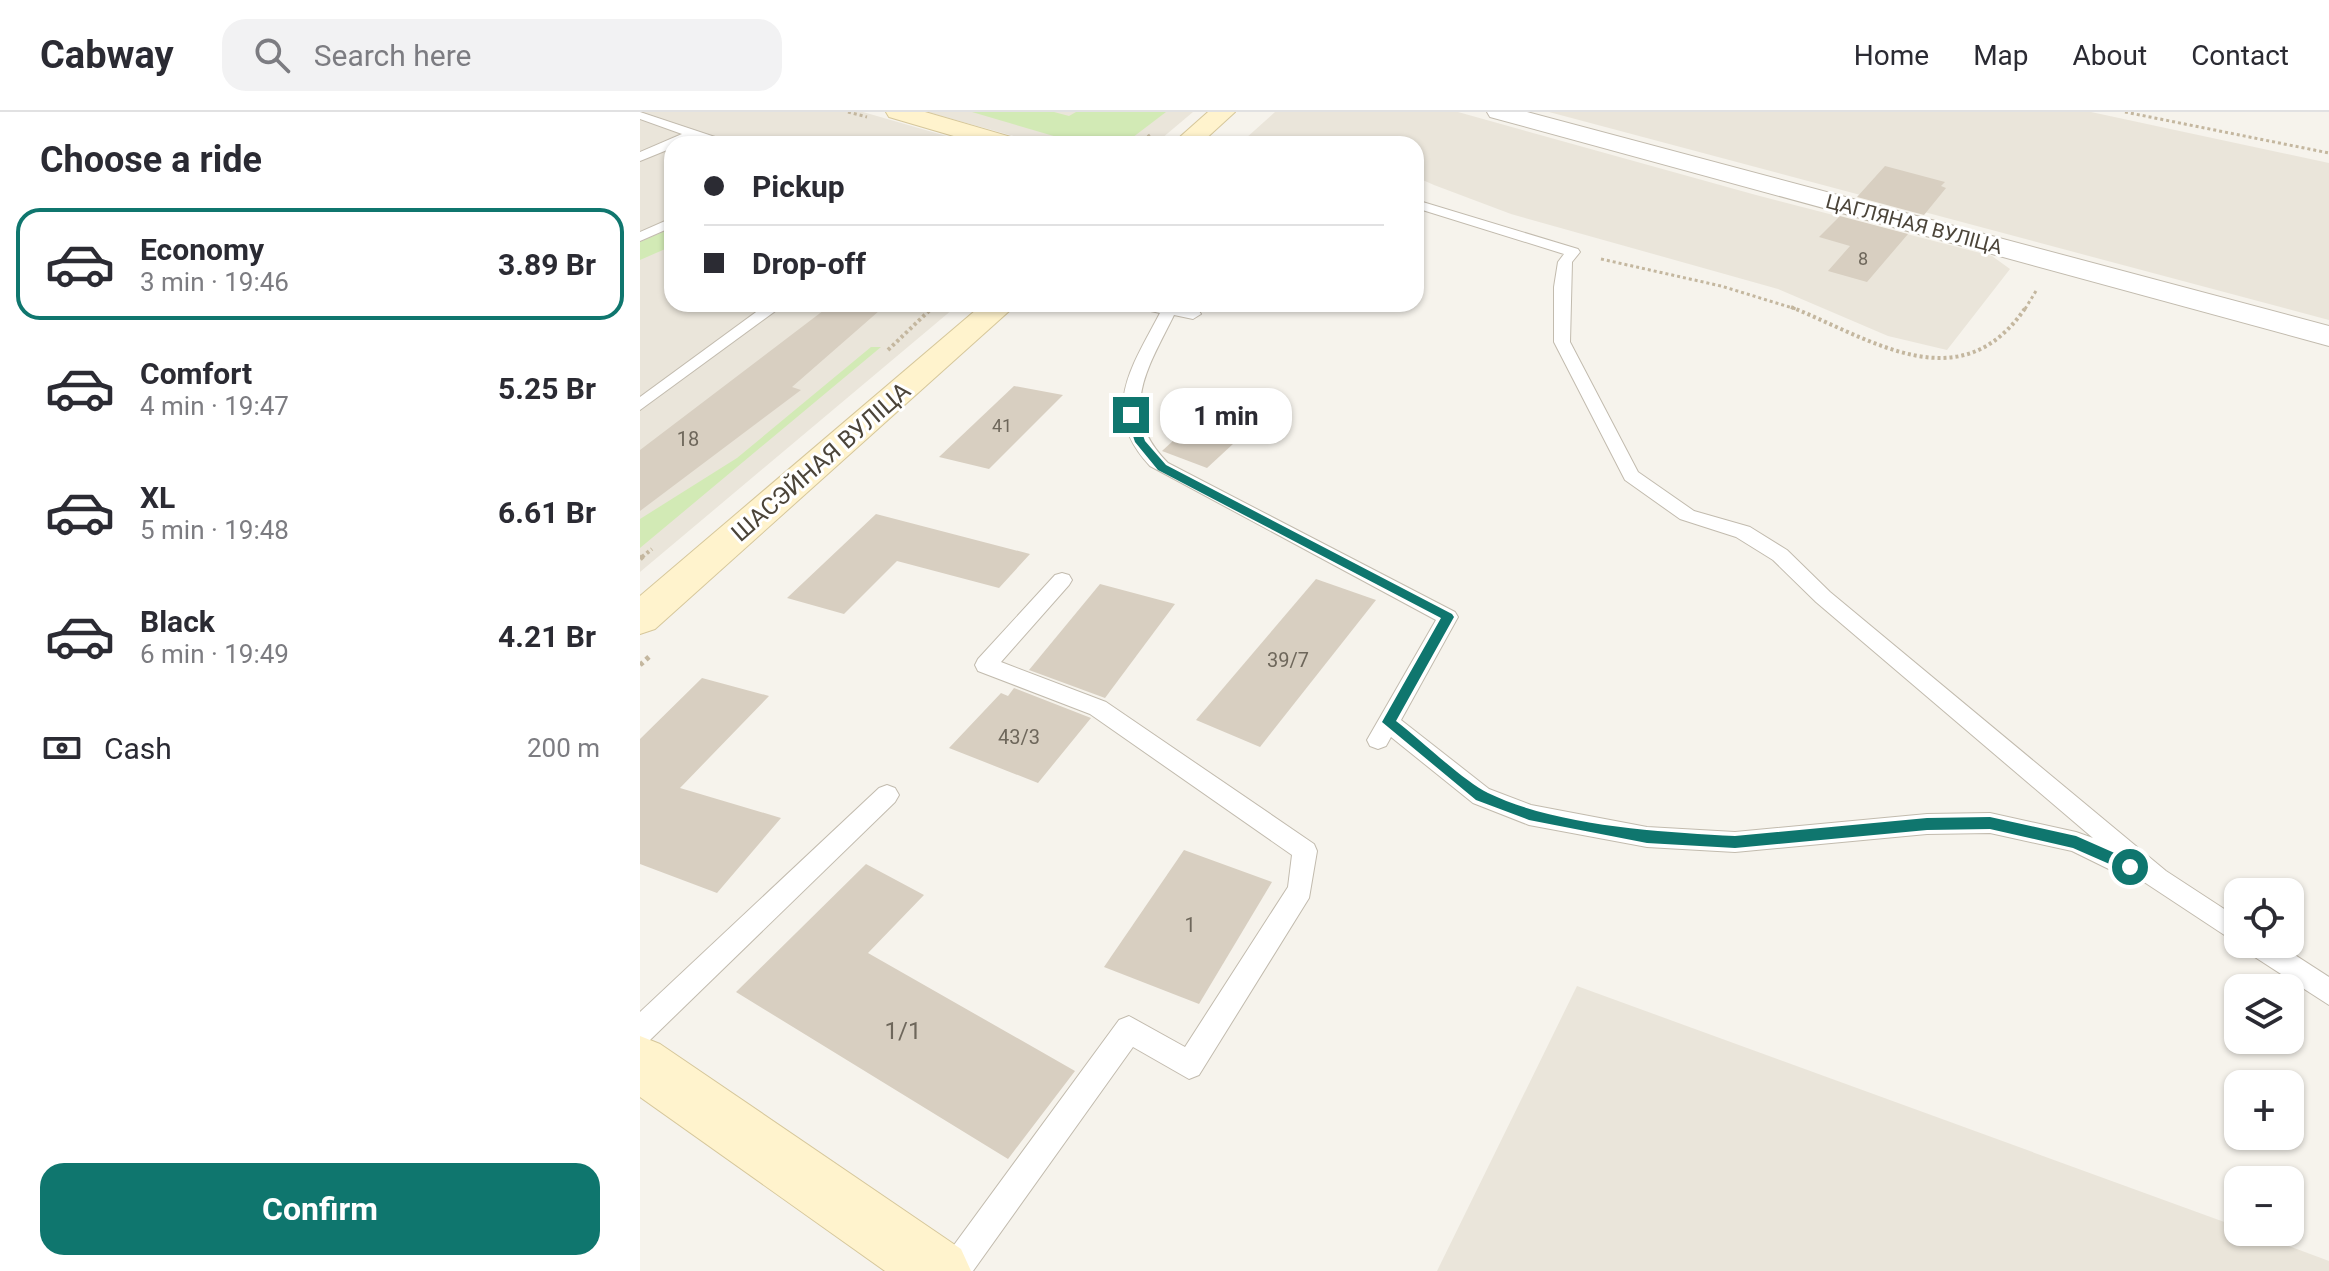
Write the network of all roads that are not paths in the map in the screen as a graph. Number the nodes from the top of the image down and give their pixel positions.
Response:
1 (898, 112) edge
2 (1223, 112) edge
3 (1499, 112) edge
4 (640, 115) edge
5 (692, 134) junction
6 (687, 136) edge
7 (698, 136) edge
8 (981, 136) edge
9 (1194, 136) edge
10 (664, 146) edge
11 (640, 157) edge
12 (1424, 206) edge
13 (664, 226) edge
14 (640, 237) edge
15 (766, 312) edge
16 (993, 312) edge
17 (1168, 312) edge
18 (1181, 312) edge
19 (1193, 314) dead end
20 (2329, 336) edge
21 (640, 405) edge
22 (1062, 580) dead end
23 (640, 619) edge
24 (887, 795) dead end
25 (2157, 879) junction
26 (2224, 923) edge
27 (2277, 958) edge
28 (2329, 992) edge
29 (640, 1031) edge
30 (640, 1063) edge
31 (939, 1271) edge
32 (954, 1271) edge

1 - 8 main road
2 - 9 main road
3 - 20 street, ЦАГЛЯНАЯ ВУЛІЦА
4 - 5 lane
5 - 6 lane
5 - 7 lane
10 - 11 lane
12 - 25 lane
13 - 14 lane
15 - 21 lane
16 - 23 main road, ШАСЭЙНАЯ ВУЛІЦА
17 - 25 lane
18 - 19 lane
22 - 32 lane
24 - 29 lane
25 - 26 lane
27 - 28 lane
30 - 31 main road

